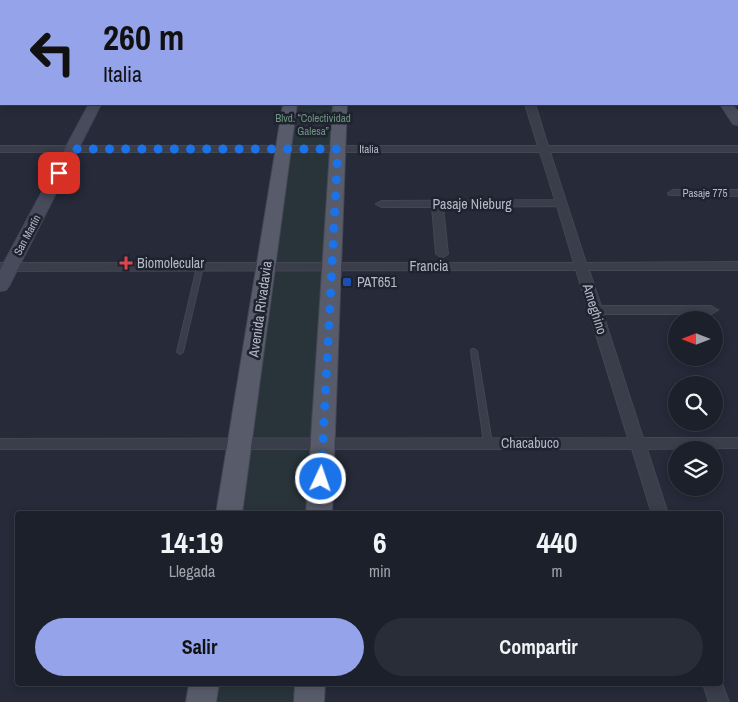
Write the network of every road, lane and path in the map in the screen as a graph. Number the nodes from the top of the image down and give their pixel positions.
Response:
1 (94, 105) edge
2 (290, 105) edge
3 (340, 105) edge
4 (530, 105) edge
5 (727, 105) edge
6 (738, 121) edge
7 (0, 149) edge
8 (72, 149) junction
9 (284, 149) junction
10 (338, 149) junction
11 (544, 149) junction
12 (738, 149) edge
13 (673, 193) dead end
14 (738, 193) edge
15 (561, 203) junction
16 (382, 204) dead end
17 (436, 204) junction
18 (442, 254) dead end
19 (200, 266) junction
20 (266, 266) junction
21 (332, 266) junction
22 (581, 266) junction
23 (738, 266) edge
24 (5, 267) edge
25 (0, 286) edge
26 (595, 310) junction
27 (711, 310) dead end
28 (474, 351) dead end
29 (180, 352) dead end
30 (488, 443) junction
31 (637, 443) junction
32 (738, 443) edge
33 (0, 444) edge
34 (240, 444) junction
35 (323, 444) junction
36 (229, 511) edge
37 (319, 511) edge
38 (659, 511) edge
39 (204, 686) edge
40 (310, 686) edge
41 (714, 686) edge
42 (201, 702) edge
43 (309, 702) edge
44 (719, 702) edge

1 - 8 street, San Martín
2 - 9 main road, Avenida Rivadavia
3 - 10 main road
4 - 11 street, Ameghino
5 - 6 street
7 - 8 street, Italia
8 - 9 street, Italia
8 - 24 street, San Martín
9 - 10 street, Italia
9 - 20 main road, Avenida Rivadavia
10 - 11 street, Italia
10 - 21 main road
11 - 12 street, Italia
11 - 15 street, Ameghino
13 - 14 street, Pasaje 775
15 - 17 street, Pasaje Nieburg
15 - 22 street, Ameghino
16 - 17 street, Pasaje Nieburg
17 - 18 street
19 - 20 street, Francia
19 - 24 street, Francia
19 - 29 lane
20 - 21 street, Francia
20 - 34 main road, Avenida Rivadavia
21 - 22 street, Francia
21 - 35 main road
22 - 23 street, Francia
22 - 26 street, Ameghino
24 - 25 street, San Martín
26 - 27 street
26 - 31 street, Ameghino
28 - 30 lane
30 - 31 street, Chacabuco
30 - 35 street, Chacabuco
31 - 32 street, Chacabuco
31 - 38 street, Ameghino
33 - 34 street, Chacabuco
34 - 35 street, Chacabuco
34 - 36 main road, Avenida Rivadavia
35 - 37 main road
39 - 42 main road
40 - 43 main road
41 - 44 street

